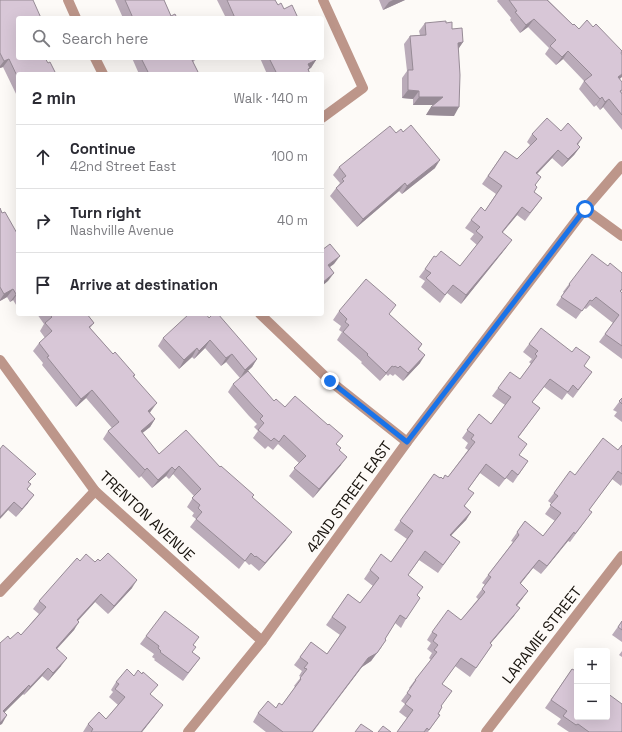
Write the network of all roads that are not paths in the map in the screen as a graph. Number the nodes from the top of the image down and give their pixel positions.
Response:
1 (68, 0) edge
2 (323, 0) edge
3 (75, 16) edge
4 (96, 60) edge
5 (102, 72) edge
6 (324, 117) edge
7 (622, 166) edge
8 (585, 209) junction
9 (622, 236) edge
10 (262, 316) edge
11 (0, 360) edge
12 (407, 442) junction
13 (95, 491) junction
14 (622, 556) edge
15 (0, 592) edge
16 (262, 641) junction
17 (493, 730) edge
18 (188, 732) edge

1 - 3 street
2 - 6 street
4 - 5 street
7 - 8 street, 42ND STREET EAST
8 - 9 street
8 - 12 street, 42ND STREET EAST
10 - 12 street
11 - 13 street, TRENTON AVENUE
12 - 16 street, 42ND STREET EAST
13 - 15 street
13 - 16 street, TRENTON AVENUE
14 - 17 street, LARAMIE STREET
16 - 18 street, 42ND STREET EAST

